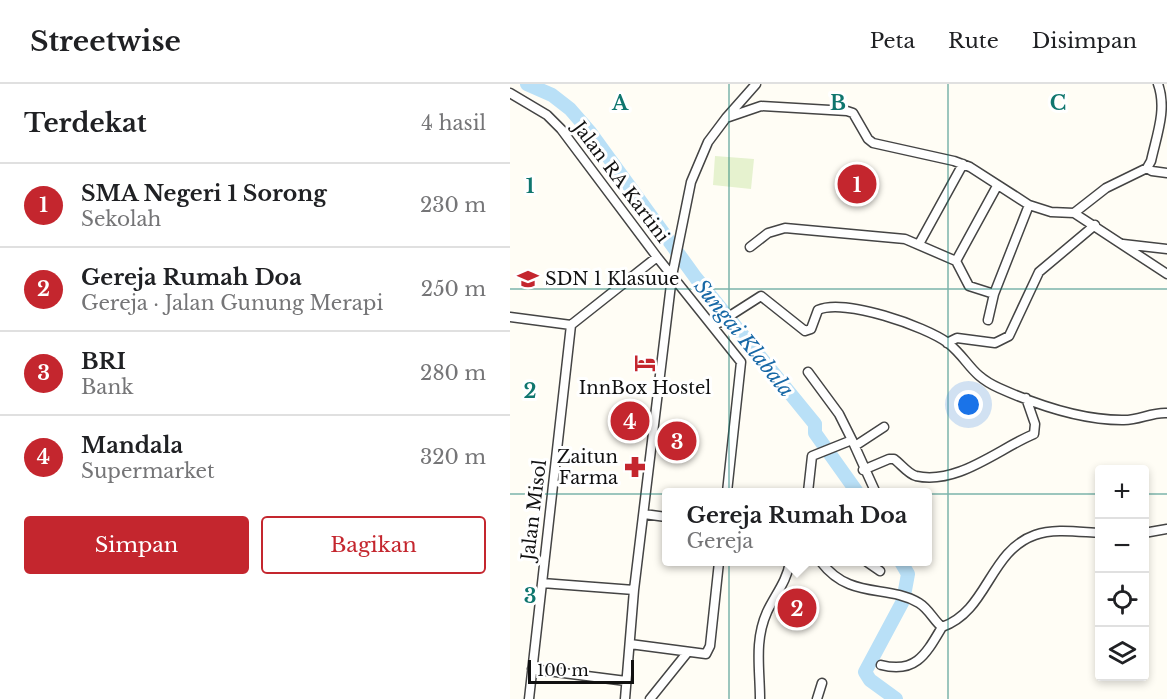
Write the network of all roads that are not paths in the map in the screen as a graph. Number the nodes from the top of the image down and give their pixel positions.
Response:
1 (756, 84) edge
2 (1158, 84) edge
3 (510, 93) edge
4 (726, 118) junction
5 (963, 164) junction
6 (1146, 168) junction
7 (1167, 172) edge
8 (997, 186) junction
9 (1029, 205) junction
10 (1074, 213) junction
11 (1095, 225) junction
12 (919, 244) junction
13 (1122, 244) junction
14 (750, 247) dead end
15 (1167, 249) edge
16 (657, 257) junction
17 (956, 261) junction
18 (1167, 274) edge
19 (672, 276) junction
20 (994, 294) junction
21 (510, 317) edge
22 (988, 320) dead end
23 (718, 324) junction
24 (571, 325) junction
25 (947, 343) junction
26 (808, 372) dead end
27 (1026, 398) junction
28 (1167, 413) edge
29 (884, 428) dead end
30 (854, 443) junction
31 (863, 470) junction
32 (727, 488) edge
33 (808, 488) edge
34 (872, 488) edge
35 (644, 514) junction
36 (662, 516) edge
37 (1167, 529) edge
38 (1149, 532) edge
39 (1095, 533) edge
40 (718, 566) edge
41 (788, 566) edge
42 (826, 566) edge
43 (874, 566) edge
44 (880, 571) dead end
45 (542, 583) junction
46 (634, 590) junction
47 (942, 627) junction
48 (630, 644) junction
49 (687, 653) junction
50 (881, 665) dead end
51 (532, 669) junction
52 (626, 681) junction
53 (822, 683) dead end
54 (528, 699) edge
55 (625, 699) edge
56 (650, 699) edge
57 (760, 699) edge
58 (817, 699) edge

1 - 4 street
2 - 6 street
3 - 16 street, Jalan RA Kartini
4 - 5 street
4 - 19 street
5 - 8 street
5 - 12 street
6 - 7 street
6 - 10 street
8 - 9 street
8 - 17 street
9 - 10 street
9 - 20 street
10 - 11 street
11 - 13 street
11 - 25 street
12 - 14 street
12 - 17 street
13 - 15 street
13 - 18 street
16 - 19 street, Jalan RA Kartini
16 - 24 street
17 - 20 street
19 - 23 street, Jalan RA Kartini
19 - 35 street
20 - 22 street
21 - 24 street
23 - 25 street
23 - 32 street, Jalan RA Kartini
24 - 45 street, Jalan Misol
25 - 27 street
26 - 30 street
27 - 28 street
27 - 31 street
29 - 30 street
30 - 31 street
30 - 33 street
31 - 34 street
35 - 36 street
35 - 46 street
37 - 38 street
39 - 47 street
40 - 49 street
41 - 57 street
42 - 47 street
43 - 44 street
45 - 46 street
45 - 51 street, Jalan Misol
46 - 48 street
47 - 50 street
48 - 49 street
48 - 52 street
49 - 56 street
51 - 52 street
51 - 54 street, Jalan Misol
52 - 55 street
53 - 58 street

